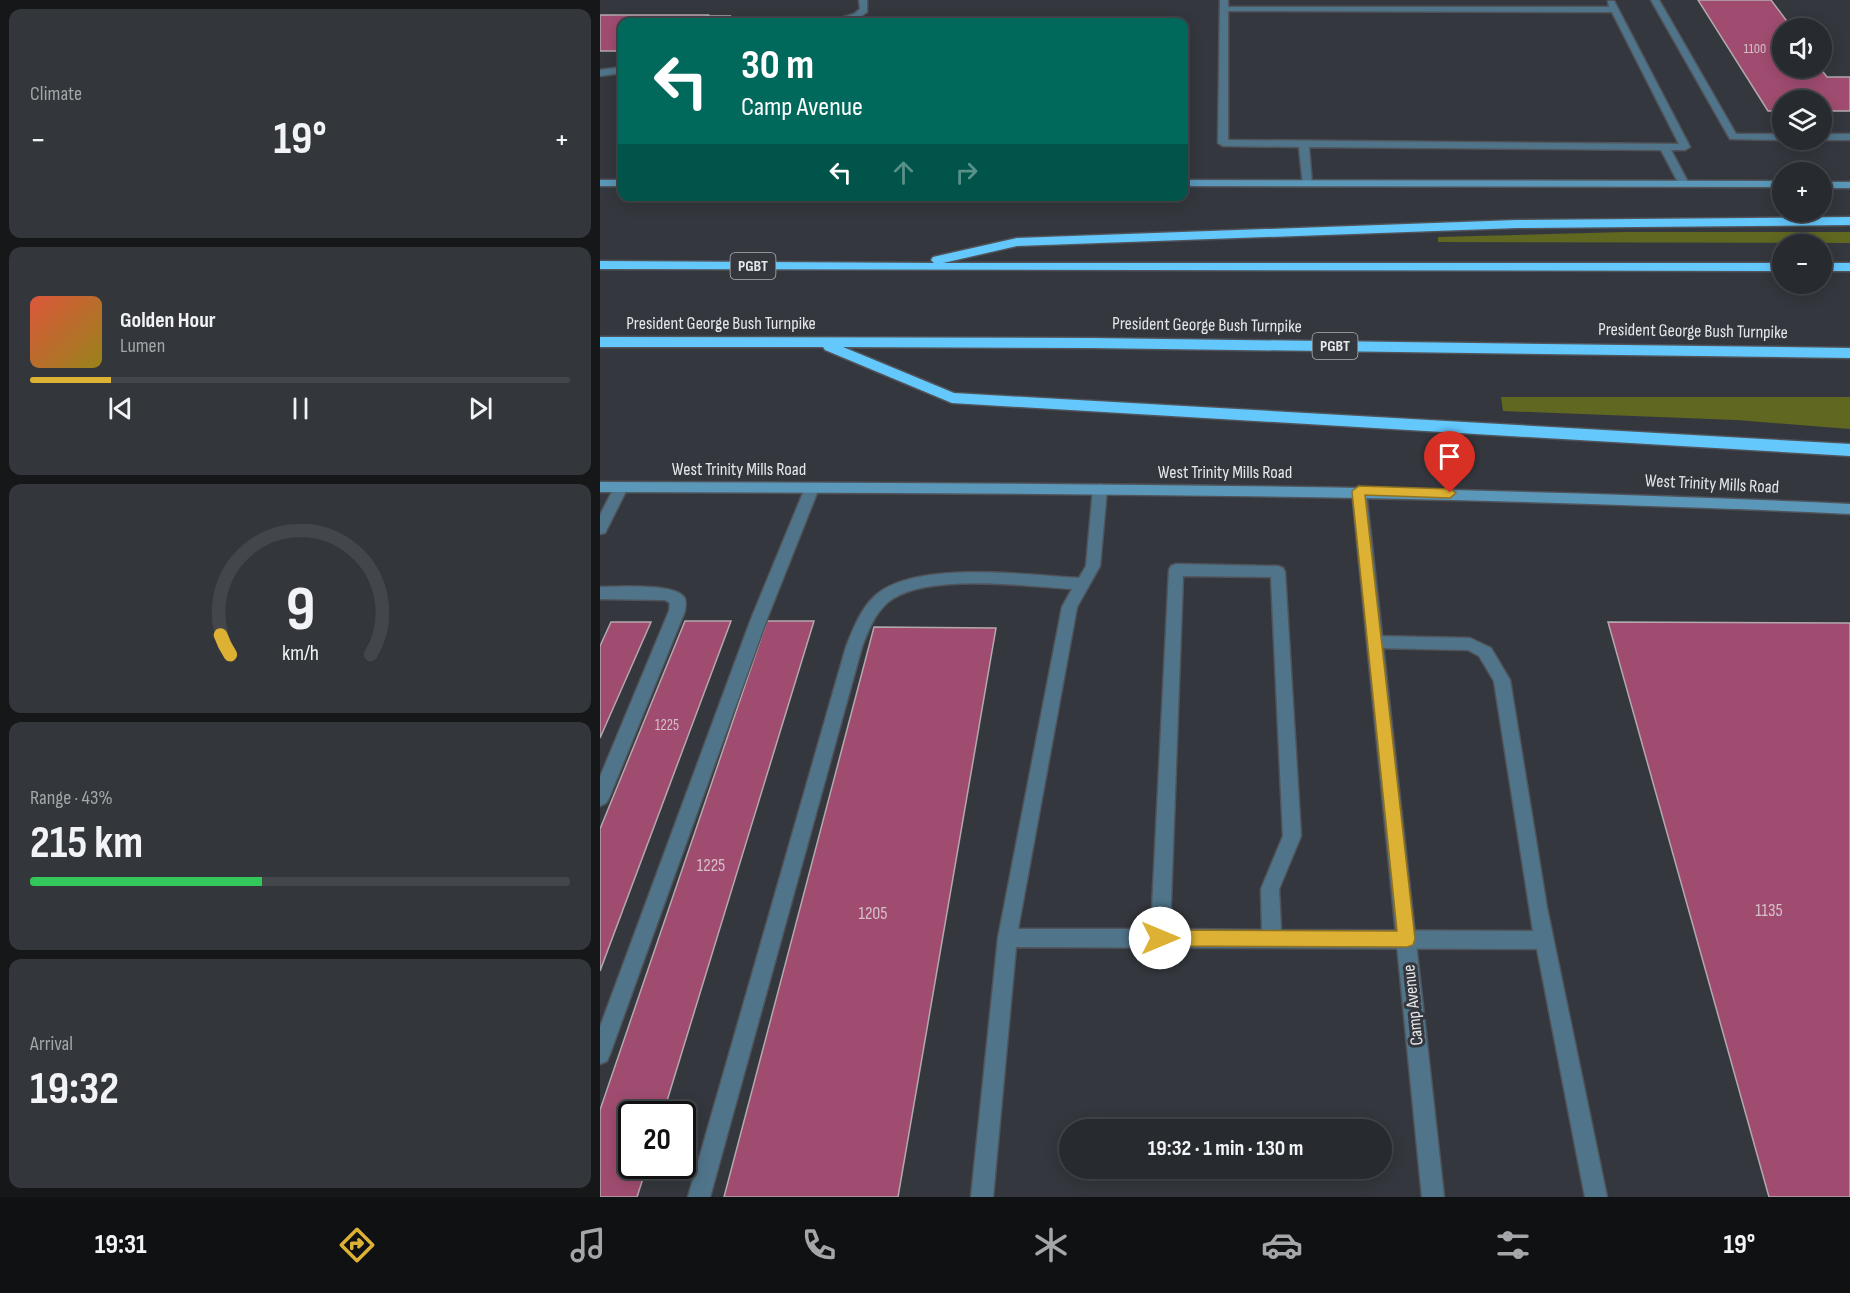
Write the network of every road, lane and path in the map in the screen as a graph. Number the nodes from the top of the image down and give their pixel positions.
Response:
1 (863, 0) edge
2 (1548, 0) edge
3 (1609, 0) edge
4 (1655, 0) edge
5 (1223, 4) edge
6 (1289, 4) edge
7 (1552, 9) junction
8 (1614, 10) junction
9 (848, 18) edge
10 (618, 71) edge
11 (600, 73) edge
12 (1832, 136) edge
13 (1850, 136) edge
14 (1772, 137) edge
15 (1304, 144) junction
16 (1664, 147) junction
17 (600, 183) edge
18 (618, 183) edge
19 (1188, 183) edge
20 (1307, 184) junction
21 (1684, 184) junction
22 (1772, 184) edge
23 (1832, 184) edge
24 (1850, 185) edge
25 (1850, 221) edge
26 (600, 265) edge
27 (907, 267) junction
28 (1772, 267) edge
29 (1832, 267) edge
30 (1850, 267) edge
31 (600, 342) edge
32 (820, 343) junction
33 (1850, 353) edge
34 (1850, 450) edge
35 (600, 487) edge
36 (621, 487) junction
37 (812, 488) junction
38 (1100, 489) junction
39 (1359, 491) junction
40 (1850, 509) edge
41 (600, 529) edge
42 (1083, 584) junction
43 (600, 593) edge
44 (1375, 642) junction
45 (600, 798) edge
46 (1007, 938) junction
47 (1160, 938) junction
48 (1272, 938) junction
49 (1407, 939) junction
50 (1544, 940) junction
51 (600, 1054) edge
52 (699, 1197) edge
53 (982, 1197) edge
54 (1433, 1197) edge
55 (1596, 1197) edge

1 - 9 street
2 - 7 street
3 - 8 street
4 - 14 street
5 - 6 street
5 - 15 street
6 - 7 street
7 - 8 street
8 - 16 street
10 - 11 street
12 - 13 street
15 - 16 street
15 - 20 street
16 - 21 street
17 - 18 main road
19 - 20 main road
20 - 21 main road
21 - 22 main road
23 - 24 main road
25 - 27 highway
26 - 27 highway, PGBT
27 - 28 highway, PGBT
29 - 30 highway
31 - 32 highway, President George Bush Turnpike / PGBT
32 - 33 highway, President George Bush Turnpike / PGBT
32 - 34 highway
35 - 36 main road, West Trinity Mills Road
36 - 37 main road, West Trinity Mills Road
36 - 41 street
37 - 38 main road, West Trinity Mills Road
37 - 51 street
38 - 39 main road, West Trinity Mills Road
38 - 42 street
39 - 40 main road, West Trinity Mills Road
39 - 44 street, Camp Avenue
42 - 46 street
42 - 52 street
43 - 45 street
44 - 49 street, Camp Avenue
44 - 50 street
46 - 47 street
46 - 53 street
47 - 48 street
47 - 48 street
48 - 49 street
49 - 50 street
49 - 54 street, Camp Avenue
50 - 55 street

